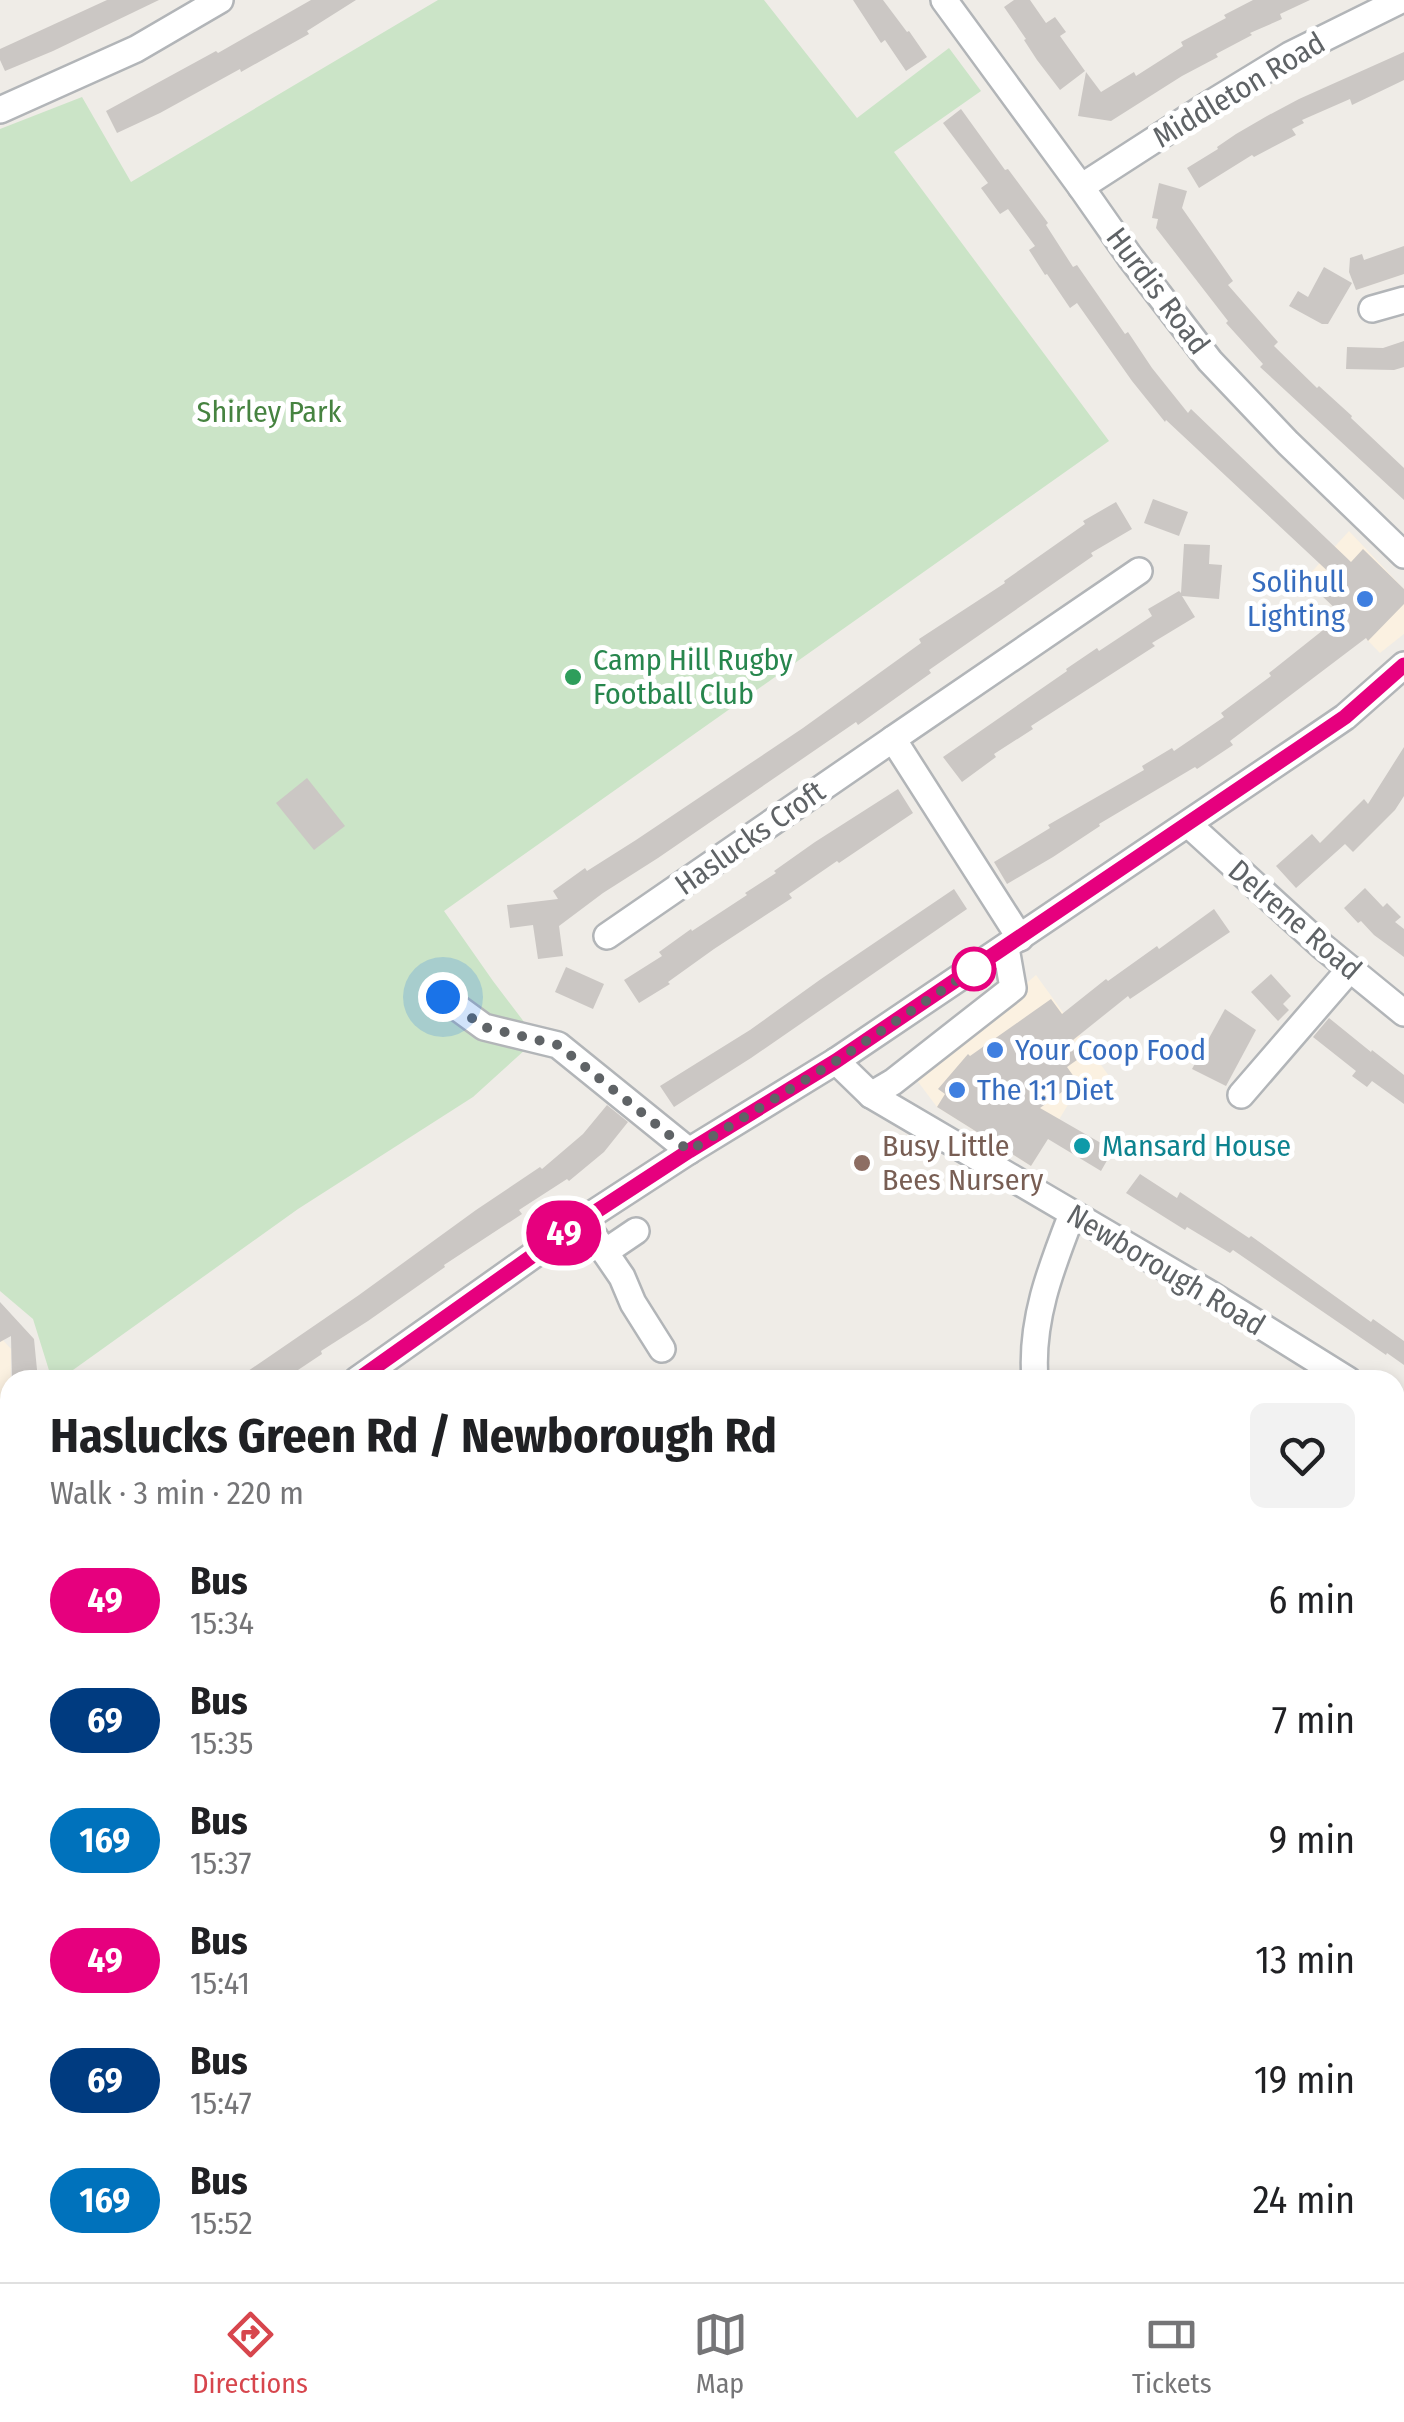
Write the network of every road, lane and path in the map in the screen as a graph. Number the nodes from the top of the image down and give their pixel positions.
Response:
1 (220, 0) edge
2 (944, 0) edge
3 (1401, 0) edge
4 (0, 110) edge
5 (1082, 187) junction
6 (1404, 300) edge
7 (1372, 309) dead end
8 (1404, 555) edge
9 (1139, 571) dead end
10 (1404, 665) edge
11 (893, 739) junction
12 (1188, 824) junction
13 (606, 936) dead end
14 (1013, 943) junction
15 (1350, 969) junction
16 (443, 997) dead end
17 (1404, 1013) edge
18 (836, 1061) junction
19 (871, 1094) junction
20 (1241, 1095) dead end
21 (689, 1151) junction
22 (1072, 1214) junction
23 (583, 1220) junction
24 (636, 1231) dead end
25 (605, 1252) junction
26 (662, 1349) dead end
27 (371, 1370) edge
28 (1034, 1370) edge
29 (1332, 1370) edge

1 - 4 street
2 - 5 street, Hurdis Road
3 - 5 street, Middleton Road
5 - 8 street, Hurdis Road
6 - 7 street
9 - 11 street, Haslucks Croft
10 - 12 street
11 - 13 street, Haslucks Croft
11 - 14 street
12 - 14 street
12 - 15 street, Delrene Road
14 - 18 street
14 - 19 street
15 - 17 street, Delrene Road
15 - 20 street
16 - 21 street
18 - 19 street, Newborough Road
18 - 21 street
19 - 22 street, Newborough Road
21 - 23 street
22 - 28 street
22 - 29 street, Newborough Road
23 - 25 street
23 - 27 street
24 - 25 street
25 - 26 street

